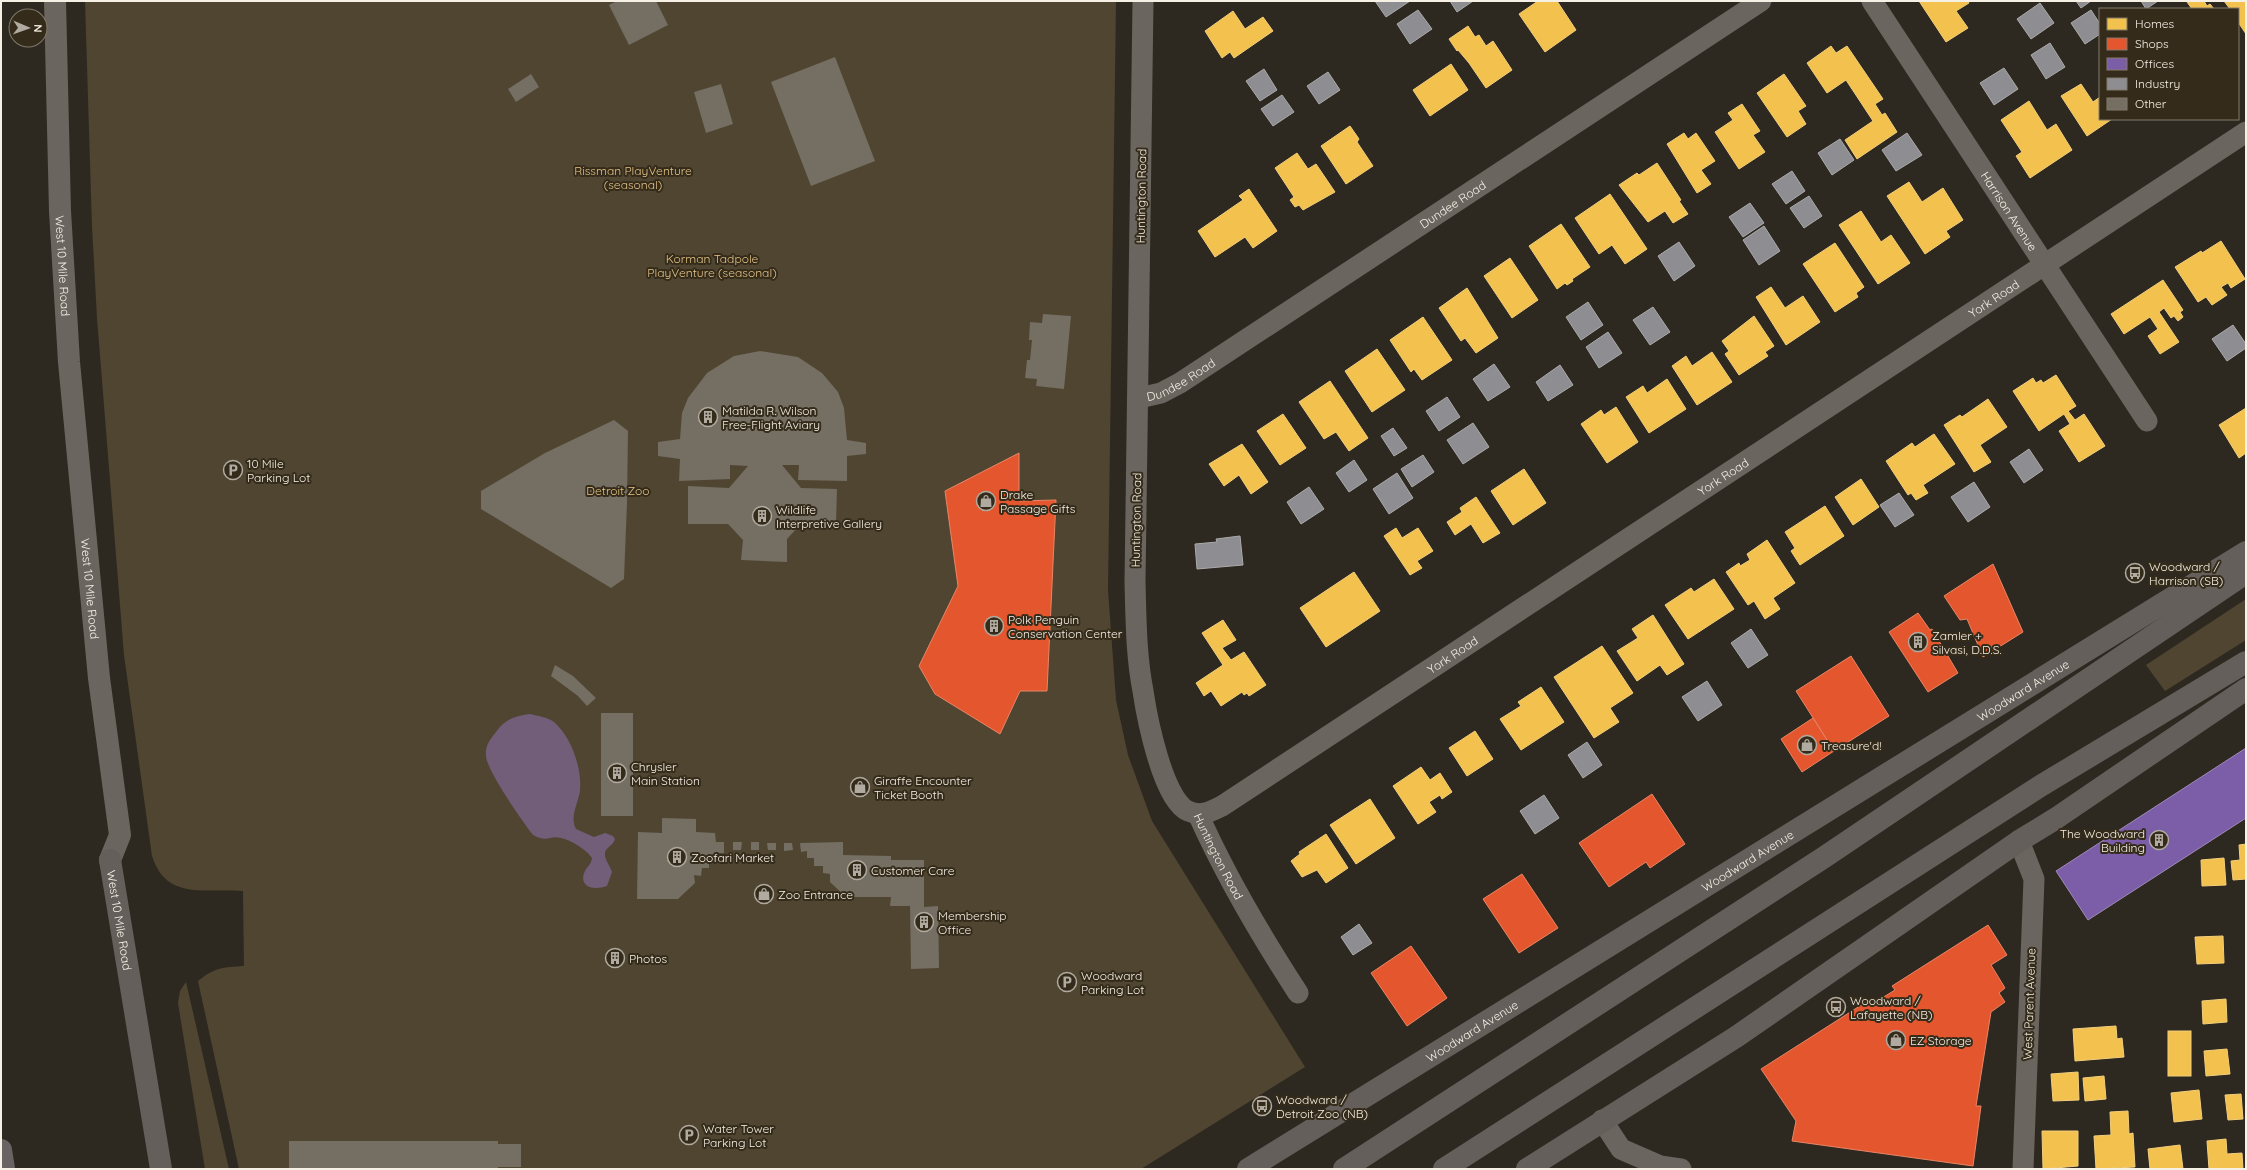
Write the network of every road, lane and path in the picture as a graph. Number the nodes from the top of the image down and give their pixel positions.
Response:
1 (55, 1) edge
2 (1142, 1) edge
3 (1761, 1) edge
4 (1872, 1) edge
5 (2246, 132) edge
6 (2044, 264) junction
7 (1139, 398) junction
8 (2147, 421) dead end
9 (2246, 552) edge
10 (2246, 573) edge
11 (2246, 662) edge
12 (2246, 689) edge
13 (1198, 814) junction
14 (2019, 841) junction
15 (1298, 993) dead end
16 (1602, 1120) junction
17 (1, 1150) edge
18 (4, 1169) edge
19 (161, 1169) edge
20 (1248, 1169) edge
21 (1344, 1169) edge
22 (1444, 1169) edge
23 (1527, 1169) edge
24 (1681, 1169) edge
25 (2023, 1169) edge

1 - 19 main road, West 10 Mile Road
2 - 7 street, Huntington Road
3 - 7 street, Dundee Road
4 - 6 street, Harrison Avenue
5 - 6 street, York Road
6 - 8 street, Harrison Avenue
6 - 13 street, York Road
7 - 13 street, Huntington Road
9 - 20 main road, Woodward Avenue
10 - 21 main road, Woodward Avenue
11 - 22 main road
12 - 14 main road
13 - 15 street, Huntington Road
14 - 16 main road
14 - 25 street, West Parent Avenue
16 - 23 main road
16 - 24 street
17 - 18 highway

